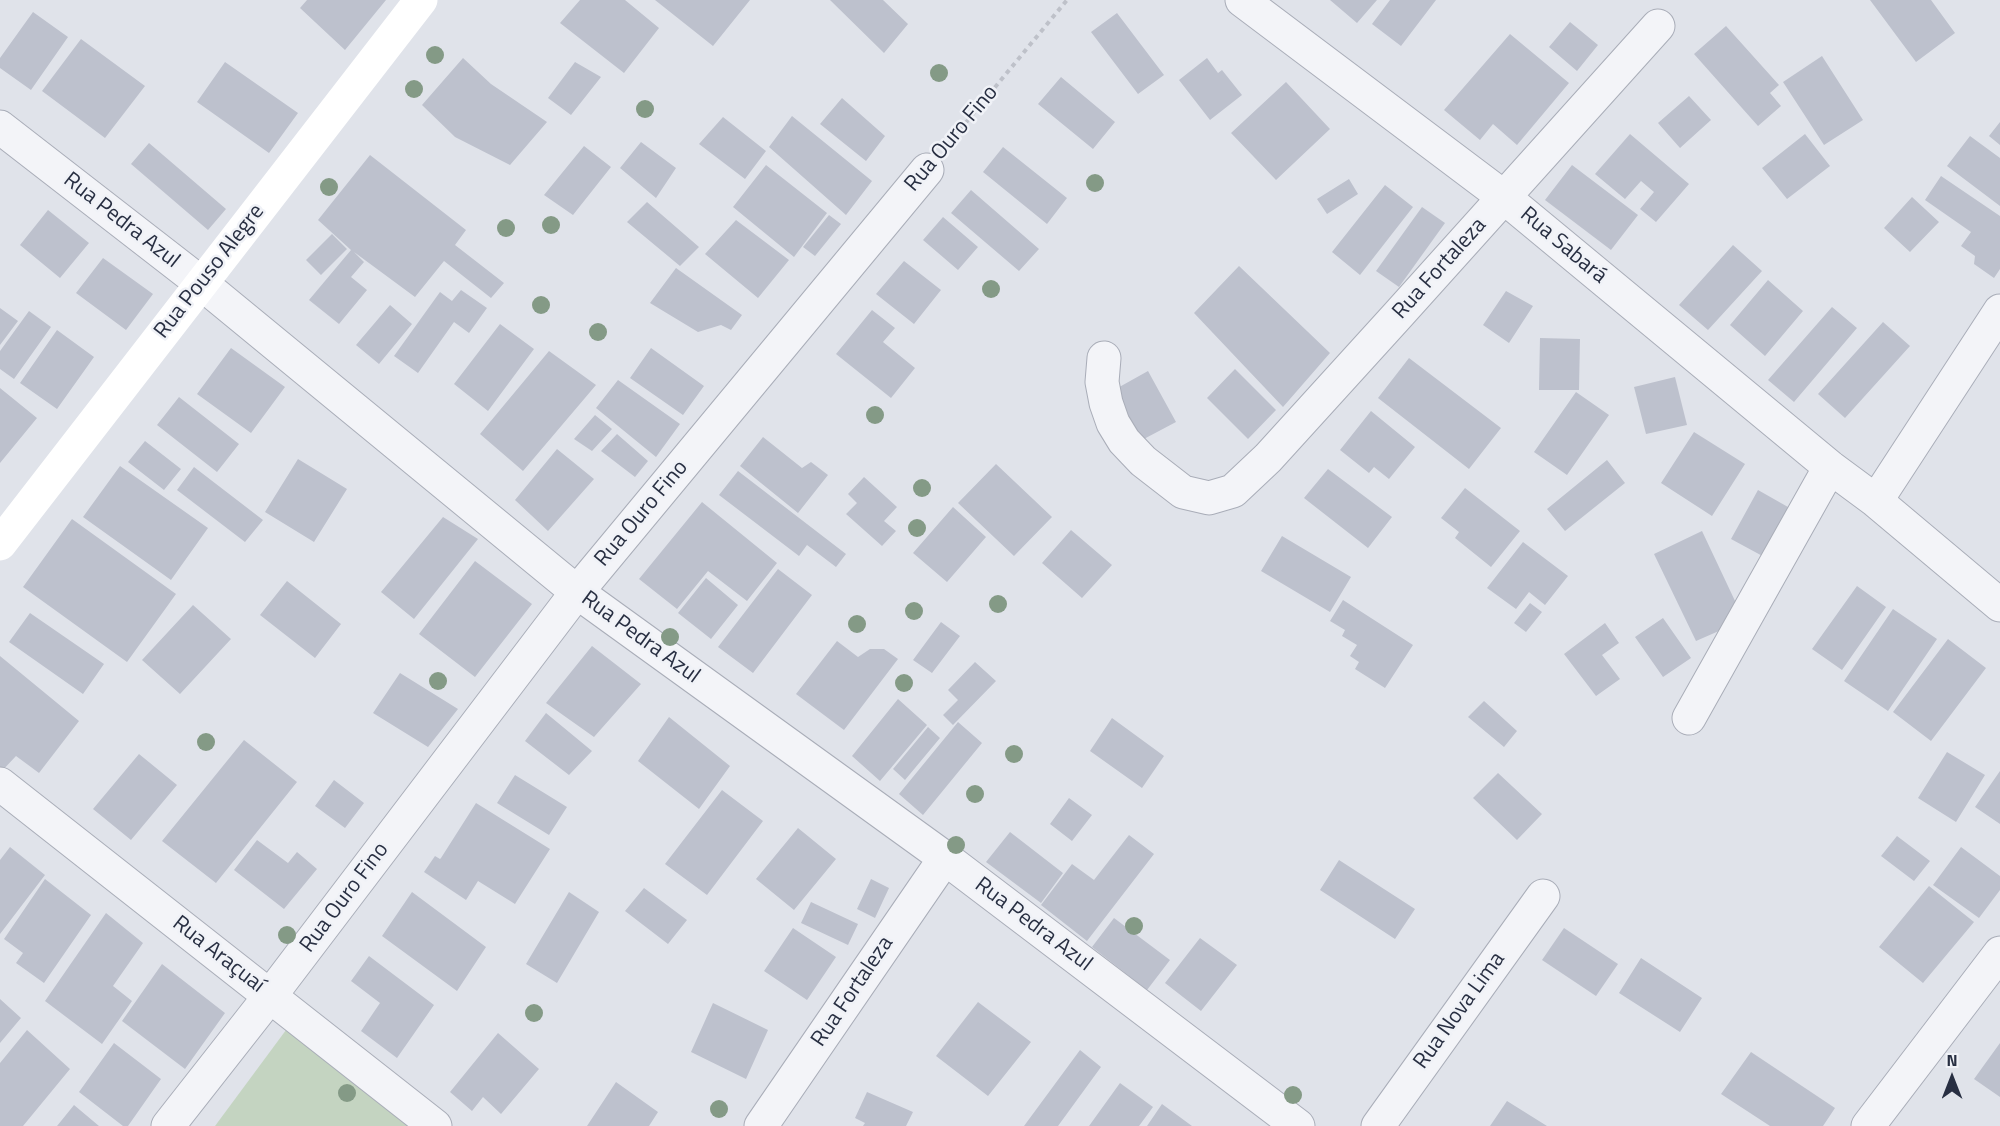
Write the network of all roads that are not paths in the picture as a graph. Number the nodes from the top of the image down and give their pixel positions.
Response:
1 (421, 0) edge
2 (1242, 0) edge
3 (1658, 26) dead end
4 (0, 128) edge
5 (927, 170) road end
6 (1505, 198) junction
7 (201, 284) junction
8 (2000, 311) edge
9 (1104, 358) dead end
10 (1830, 467) junction
11 (1876, 501) junction
12 (0, 544) edge
13 (577, 592) junction
14 (2000, 605) edge
15 (1689, 718) dead end
16 (0, 784) edge
17 (945, 858) junction
18 (1543, 896) dead end
19 (2000, 953) edge
20 (270, 996) junction
21 (1295, 1125) edge
22 (168, 1126) edge
23 (435, 1126) edge
24 (761, 1126) edge
25 (1378, 1126) edge
26 (1868, 1126) edge

1 - 7 main road, Rua Pouso Alegre
2 - 6 street, Rua Sabará
3 - 6 street, Rua Fortaleza
4 - 7 street, Rua Pedra Azul
5 - 13 street, Rua Ouro Fino
6 - 9 street, Rua Fortaleza
6 - 10 street, Rua Sabará
7 - 12 main road, Rua Pouso Alegre
7 - 13 street, Rua Pedra Azul
8 - 11 street
10 - 11 street, Rua Sabará
10 - 15 street
11 - 14 street, Rua Sabará
13 - 17 street, Rua Pedra Azul
13 - 20 street, Rua Ouro Fino
16 - 20 street, Rua Araçuaí
17 - 21 street, Rua Pedra Azul
17 - 24 street, Rua Fortaleza
18 - 25 street, Rua Nova Lima
19 - 26 street
20 - 22 street, Rua Ouro Fino
20 - 23 street, Rua Araçuaí

